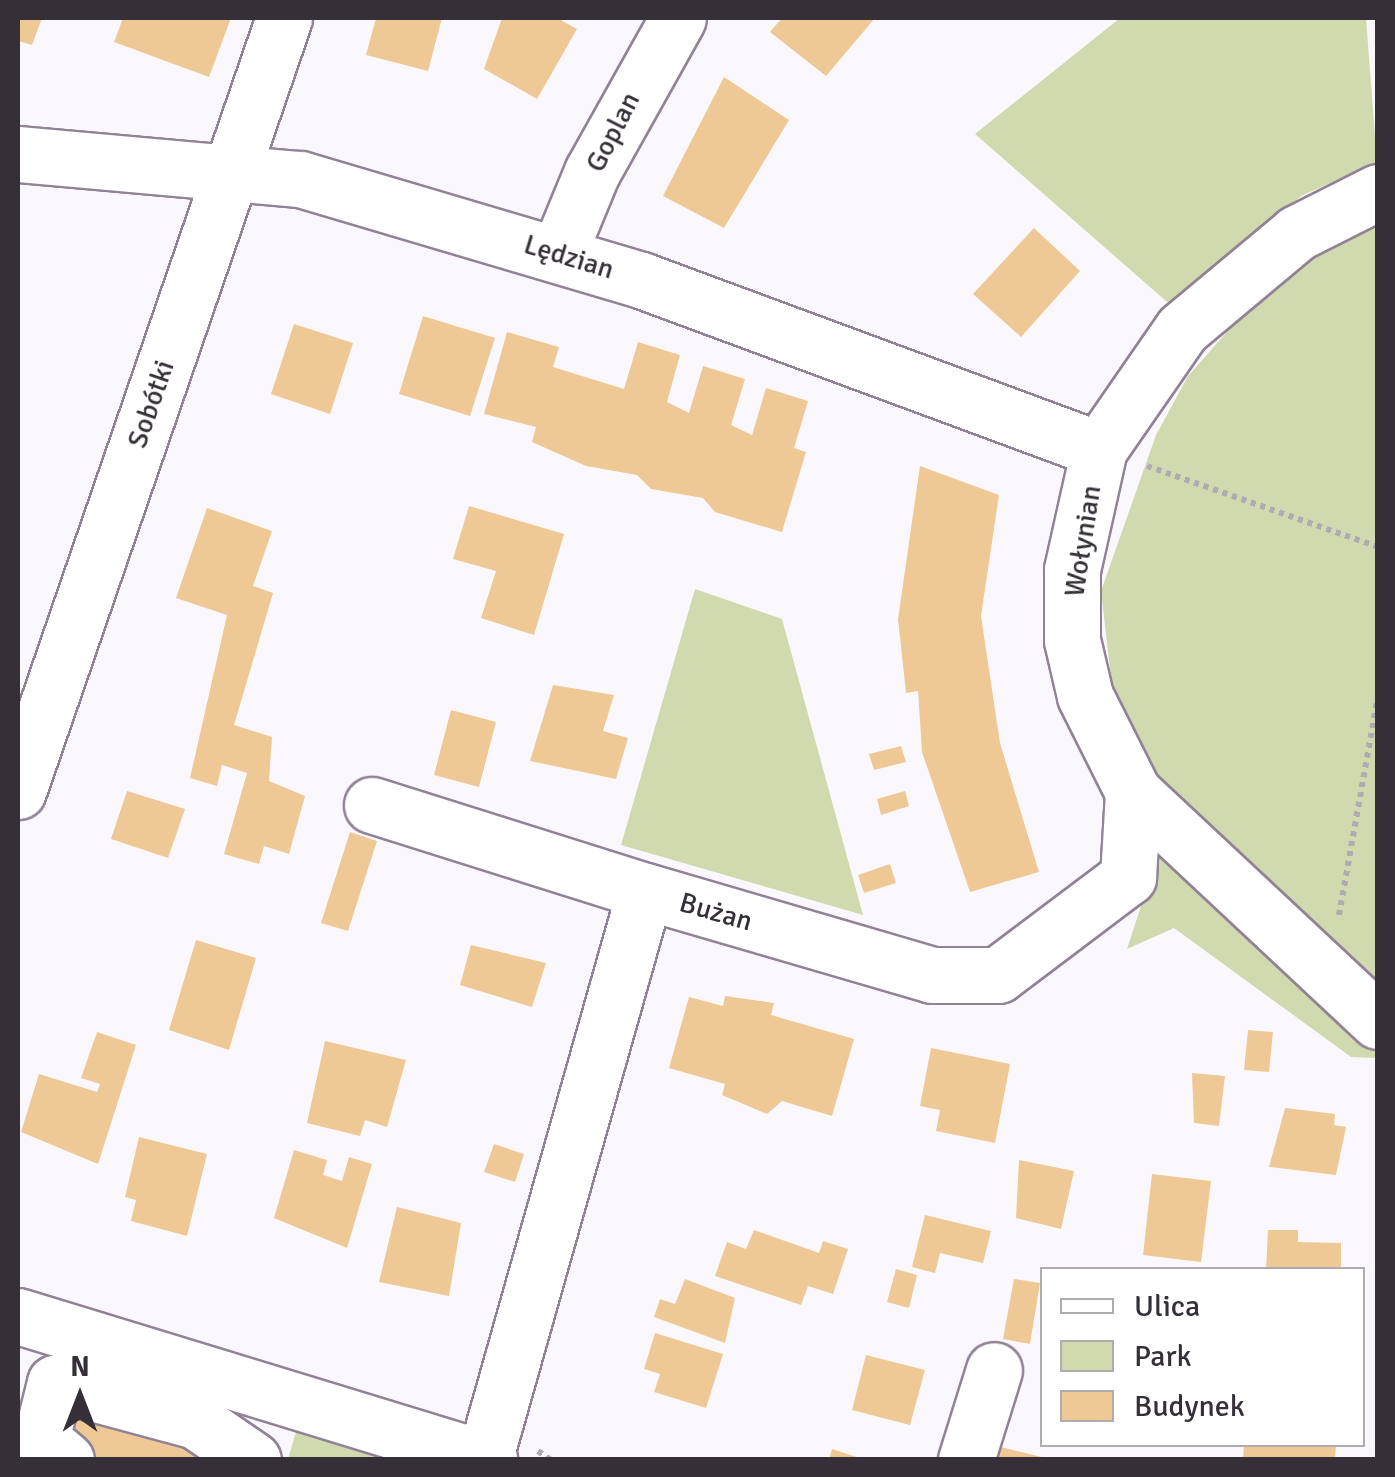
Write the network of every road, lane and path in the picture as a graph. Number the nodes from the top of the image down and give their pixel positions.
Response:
1 (284, 18) edge
2 (678, 18) edge
3 (18, 154) edge
4 (233, 170) junction
5 (1378, 192) edge
6 (559, 252) junction
7 (1099, 449) junction
8 (1378, 546) edge
9 (1378, 694) edge
10 (23, 756) edge
11 (1133, 792) junction
12 (372, 805) dead end
13 (645, 891) junction
14 (1331, 970) junction
15 (1378, 1021) edge
16 (18, 1316) edge
17 (994, 1370) dead end
18 (202, 1395) junction
19 (488, 1458) edge
20 (66, 1460) edge
21 (253, 1460) edge
22 (966, 1460) edge

1 - 4 street, Sobótki
2 - 6 street, Goplan
3 - 4 street, Lędzian
4 - 6 street, Lędzian
4 - 10 street, Sobótki
5 - 7 street, Wołynian
6 - 7 street, Lędzian
7 - 8 path
7 - 11 street, Wołynian
9 - 14 path
11 - 13 street, Bużan
11 - 14 street, Wołynian
12 - 13 street
13 - 19 street, Bużan
14 - 15 street, Wołynian
16 - 18 street, Bużan
17 - 22 street
18 - 19 street, Bużan
18 - 20 street
18 - 21 street

